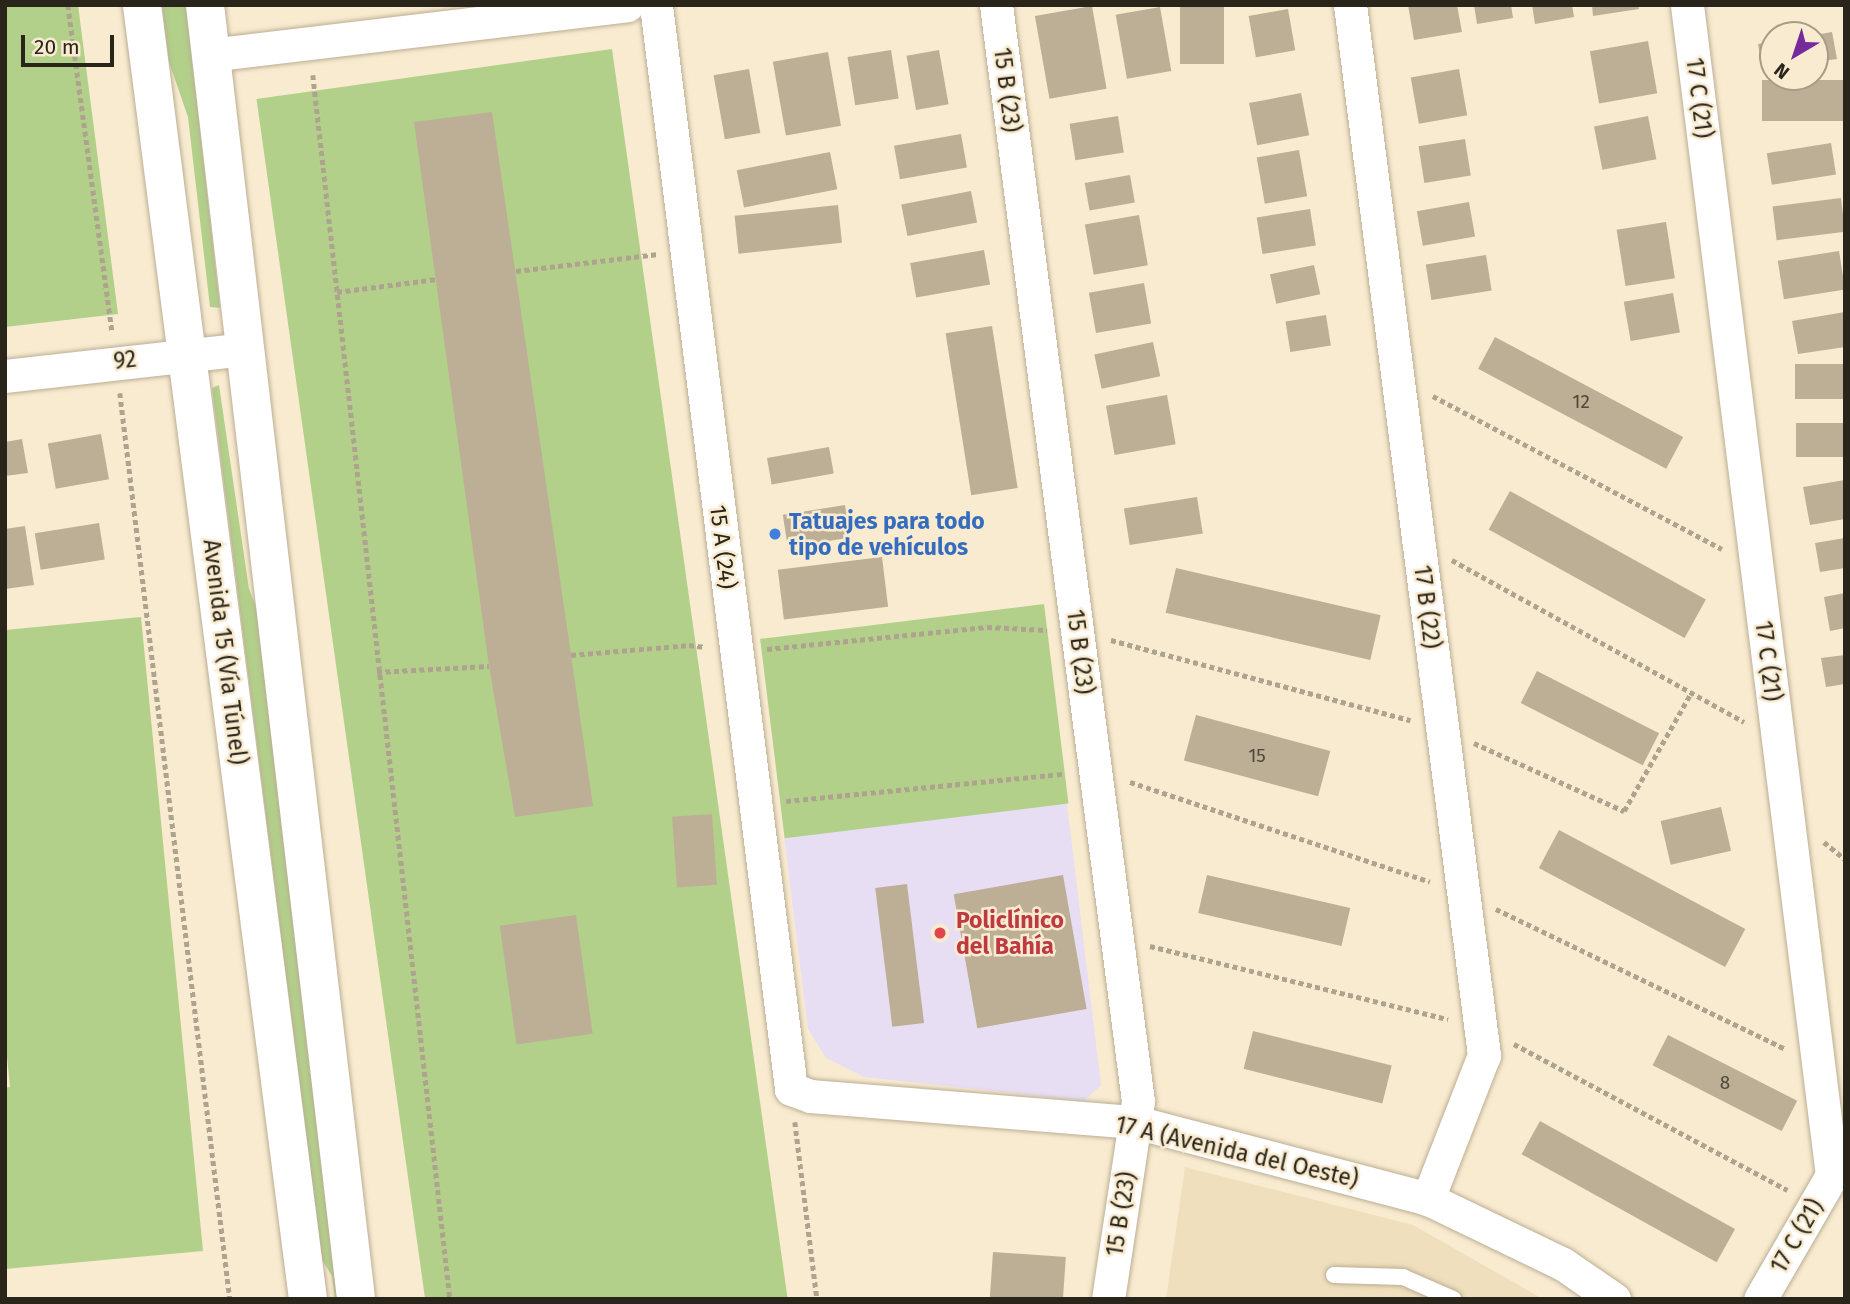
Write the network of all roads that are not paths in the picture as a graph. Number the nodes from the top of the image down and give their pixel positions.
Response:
1 (142, 5) edge
2 (205, 5) edge
3 (627, 5) edge
4 (656, 5) edge
5 (996, 5) edge
6 (1350, 5) edge
7 (1687, 5) edge
8 (210, 55) junction
9 (245, 349) junction
10 (187, 352) junction
11 (5, 376) edge
12 (791, 1089) joint
13 (1135, 1122) junction
14 (1428, 1199) junction
15 (1334, 1275) dead end
16 (308, 1299) edge
17 (356, 1299) edge
18 (1108, 1299) edge
19 (1453, 1299) edge
20 (1614, 1299) edge
21 (1760, 1299) edge

1 - 10 main road, Avenida 15 (Vía Túnel)
2 - 8 main road
3 - 8 street
4 - 12 street, 15 A (24)
5 - 13 street, 15 B (23)
6 - 14 street, 17 B (22)
7 - 21 street, 17 C (21)
8 - 9 main road
9 - 10 street, 92
9 - 17 main road
10 - 11 street, 92
10 - 16 main road, Avenida 15 (Vía Túnel)
12 - 13 street, 17 A (Avenida del Oeste)
13 - 14 street, 17 A (Avenida del Oeste)
13 - 18 street, 15 B (23)
14 - 20 street, 17 A (Avenida del Oeste)
15 - 19 lane

